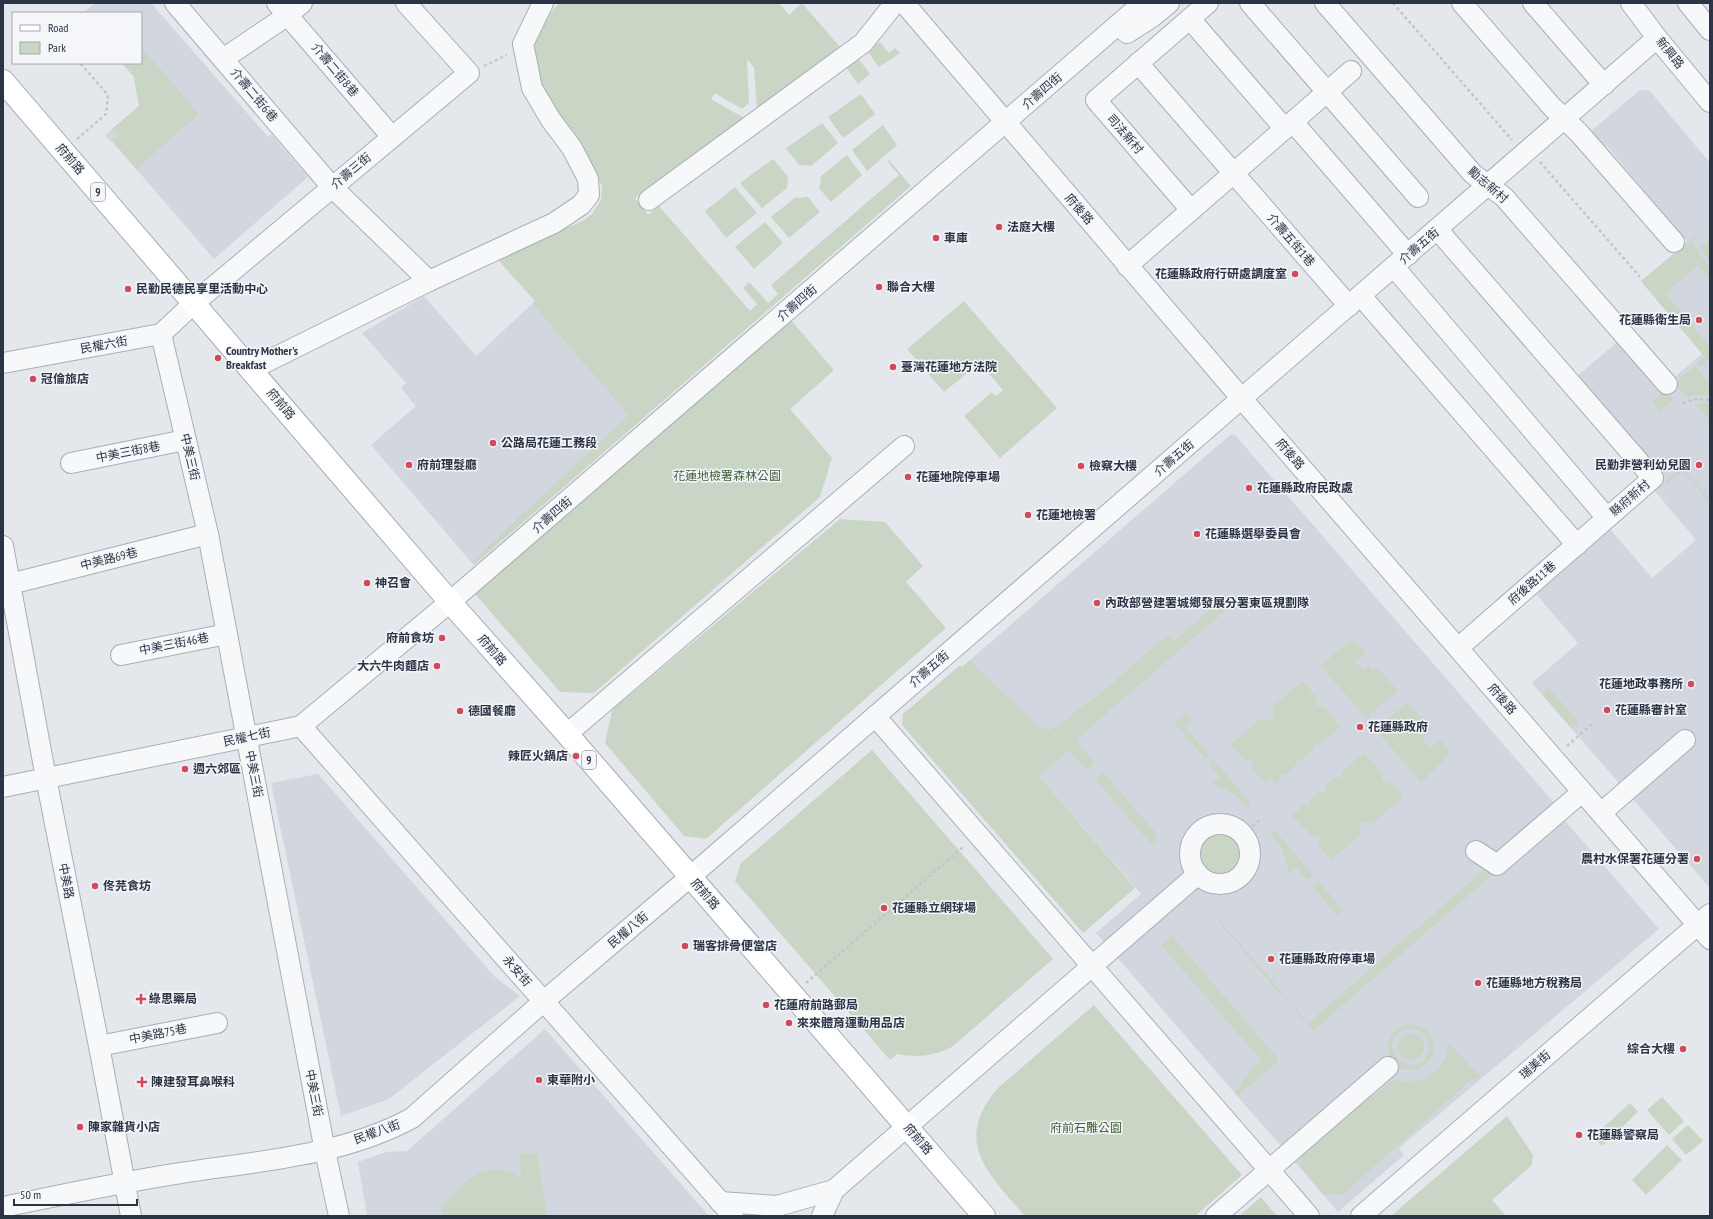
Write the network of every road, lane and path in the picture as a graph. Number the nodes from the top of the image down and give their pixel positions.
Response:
1 (175, 3) edge
2 (406, 3) edge
3 (542, 3) edge
4 (895, 3) edge
5 (904, 3) edge
6 (1143, 3) edge
7 (1168, 3) edge
8 (1208, 3) edge
9 (1250, 3) edge
10 (1325, 3) edge
11 (1462, 3) edge
12 (1532, 3) edge
13 (1631, 3) edge
14 (1688, 3) edge
15 (289, 7) edge
16 (1190, 19) junction
17 (1119, 24) junction
18 (1710, 30) edge
19 (1657, 38) junction
20 (509, 54) dead end
21 (223, 59) junction
22 (1138, 63) junction
23 (81, 64) edge
24 (1351, 72) dead end
25 (469, 73) junction
26 (3, 81) edge
27 (1604, 85) junction
28 (1327, 92) junction
29 (1710, 102) edge
30 (1564, 119) junction
31 (1005, 123) junction
32 (1289, 125) junction
33 (392, 137) junction
34 (63, 151) junction
35 (1234, 174) junction
36 (1488, 185) junction
37 (332, 187) junction
38 (1418, 197) dead end
39 (649, 200) dead end
40 (1191, 210) junction
41 (1438, 229) junction
42 (1674, 242) dead end
43 (1401, 261) junction
44 (1127, 266) junction
45 (429, 281) junction
46 (1355, 301) junction
47 (194, 303) junction
48 (161, 334) junction
49 (3, 364) edge
50 (252, 369) junction
51 (1667, 384) dead end
52 (1242, 399) junction
53 (1710, 400) edge
54 (1683, 403) dead end
55 (186, 440) junction
56 (904, 446) dead end
57 (71, 463) dead end
58 (1607, 518) junction
59 (208, 534) junction
60 (1577, 545) junction
61 (3, 546) edge
62 (10, 584) junction
63 (450, 602) junction
64 (227, 634) junction
65 (1458, 648) junction
66 (120, 654) dead end
67 (876, 716) junction
68 (1592, 724) dead end
69 (301, 726) junction
70 (567, 734) junction
71 (1578, 736) dead end
72 (247, 737) junction
73 (1685, 740) dead end
74 (46, 778) junction
75 (3, 787) edge
76 (1582, 792) junction
77 (1601, 813) junction
78 (1261, 819) dead end
79 (977, 834) junction
80 (1243, 834) junction
81 (1476, 851) dead end
82 (1198, 874) junction
83 (690, 877) junction
84 (1706, 926) edge
85 (1092, 966) junction
86 (792, 994) junction
87 (544, 1001) junction
88 (217, 1023) dead end
89 (99, 1046) junction
90 (1388, 1067) dead end
91 (907, 1126) junction
92 (325, 1151) junction
93 (1269, 1170) junction
94 (125, 1182) junction
95 (834, 1190) junction
96 (3, 1207) edge
97 (727, 1209) edge
98 (131, 1216) edge
99 (339, 1216) edge
100 (822, 1216) edge
101 (984, 1216) edge
102 (1216, 1216) edge
103 (1309, 1216) edge
104 (1361, 1216) edge

1 - 21 street, 介壽二街6巷
2 - 25 street
3 - 45 street
4 - 39 street
5 - 31 street, 府後路
6 - 17 street, 介壽四街
7 - 17 street
8 - 16 street, 司法新村
9 - 28 street
10 - 36 street, 勵志新村
11 - 30 street
12 - 27 street
13 - 19 street, 新興路
14 - 18 street
15 - 21 street
15 - 33 street, 介壽二街8巷
16 - 22 street, 司法新村
16 - 32 street
17 - 31 street, 介壽四街
19 - 27 street, 介壽五街
19 - 29 street, 新興路
20 - 25 path
21 - 37 street, 介壽二街6巷
22 - 35 street
22 - 40 street, 司法新村
23 - 34 path
24 - 28 street
25 - 33 street, 介壽三街
26 - 34 main road, 府前路 / 9
27 - 30 street, 介壽五街
28 - 32 street
28 - 38 street
30 - 36 street, 介壽五街
30 - 42 street
31 - 44 street, 府後路
31 - 63 street, 介壽四街
32 - 35 street
32 - 43 street
33 - 37 street, 介壽三街
34 - 47 main road, 府前路 / 9
35 - 40 street
35 - 46 street, 介壽五街1巷
36 - 41 street, 介壽五街
36 - 51 street, 勵志新村
37 - 45 street, 介壽二街6巷
37 - 47 street, 介壽三街
40 - 44 street
41 - 43 street, 介壽五街
41 - 58 street, 縣府新村
43 - 46 street, 介壽五街
43 - 58 street, 縣府新村
44 - 52 street, 府後路
45 - 50 street
46 - 52 street, 介壽五街
46 - 60 street
47 - 48 street
47 - 50 main road, 府前路 / 9
48 - 49 street, 民權六街
48 - 55 street, 中美三街
50 - 63 main road, 府前路 / 9
52 - 65 street, 府後路
52 - 67 street, 介壽五街
53 - 54 path
55 - 57 street, 中美三街8巷
55 - 59 street, 中美三街
56 - 70 street
58 - 60 street, 府後路11巷
59 - 62 street, 中美路69巷
59 - 64 street, 中美三街
60 - 65 street, 府後路11巷
61 - 62 street, 中美路
62 - 74 street, 中美路
63 - 69 street, 民權七街
63 - 70 main road, 府前路 / 9
64 - 66 street, 中美三街46巷
64 - 72 street, 中美三街
65 - 76 street, 府後路
67 - 79 street
67 - 83 street, 介壽五街
68 - 71 path
69 - 72 street, 民權七街
69 - 87 street, 永安街
70 - 83 main road, 府前路 / 9
72 - 74 street, 民權七街
72 - 92 street, 中美三街
73 - 77 street
74 - 75 street, 民權七街
74 - 89 street, 中美路
76 - 77 street, 府後路
76 - 81 street
77 - 84 street, 府後路
78 - 80 path
79 - 85 street
79 - 86 path
80 - 82 street
80 - 82 street
82 - 85 street
83 - 86 main road, 府前路 / 9
83 - 87 street, 民權八街
84 - 104 street, 瑞美街
85 - 91 street
85 - 93 street
86 - 91 main road, 府前路 / 9
87 - 92 street, 民權八街
87 - 97 street, 永安街
88 - 89 street, 中美路75巷
89 - 94 street, 中美路
90 - 93 street
91 - 95 street
91 - 101 main road, 府前路 / 9
92 - 94 street, 民權八街
92 - 99 street, 中美三街
93 - 102 street
93 - 103 street
94 - 96 street, 民權八街
94 - 98 street, 中美路
95 - 97 street
95 - 100 street

